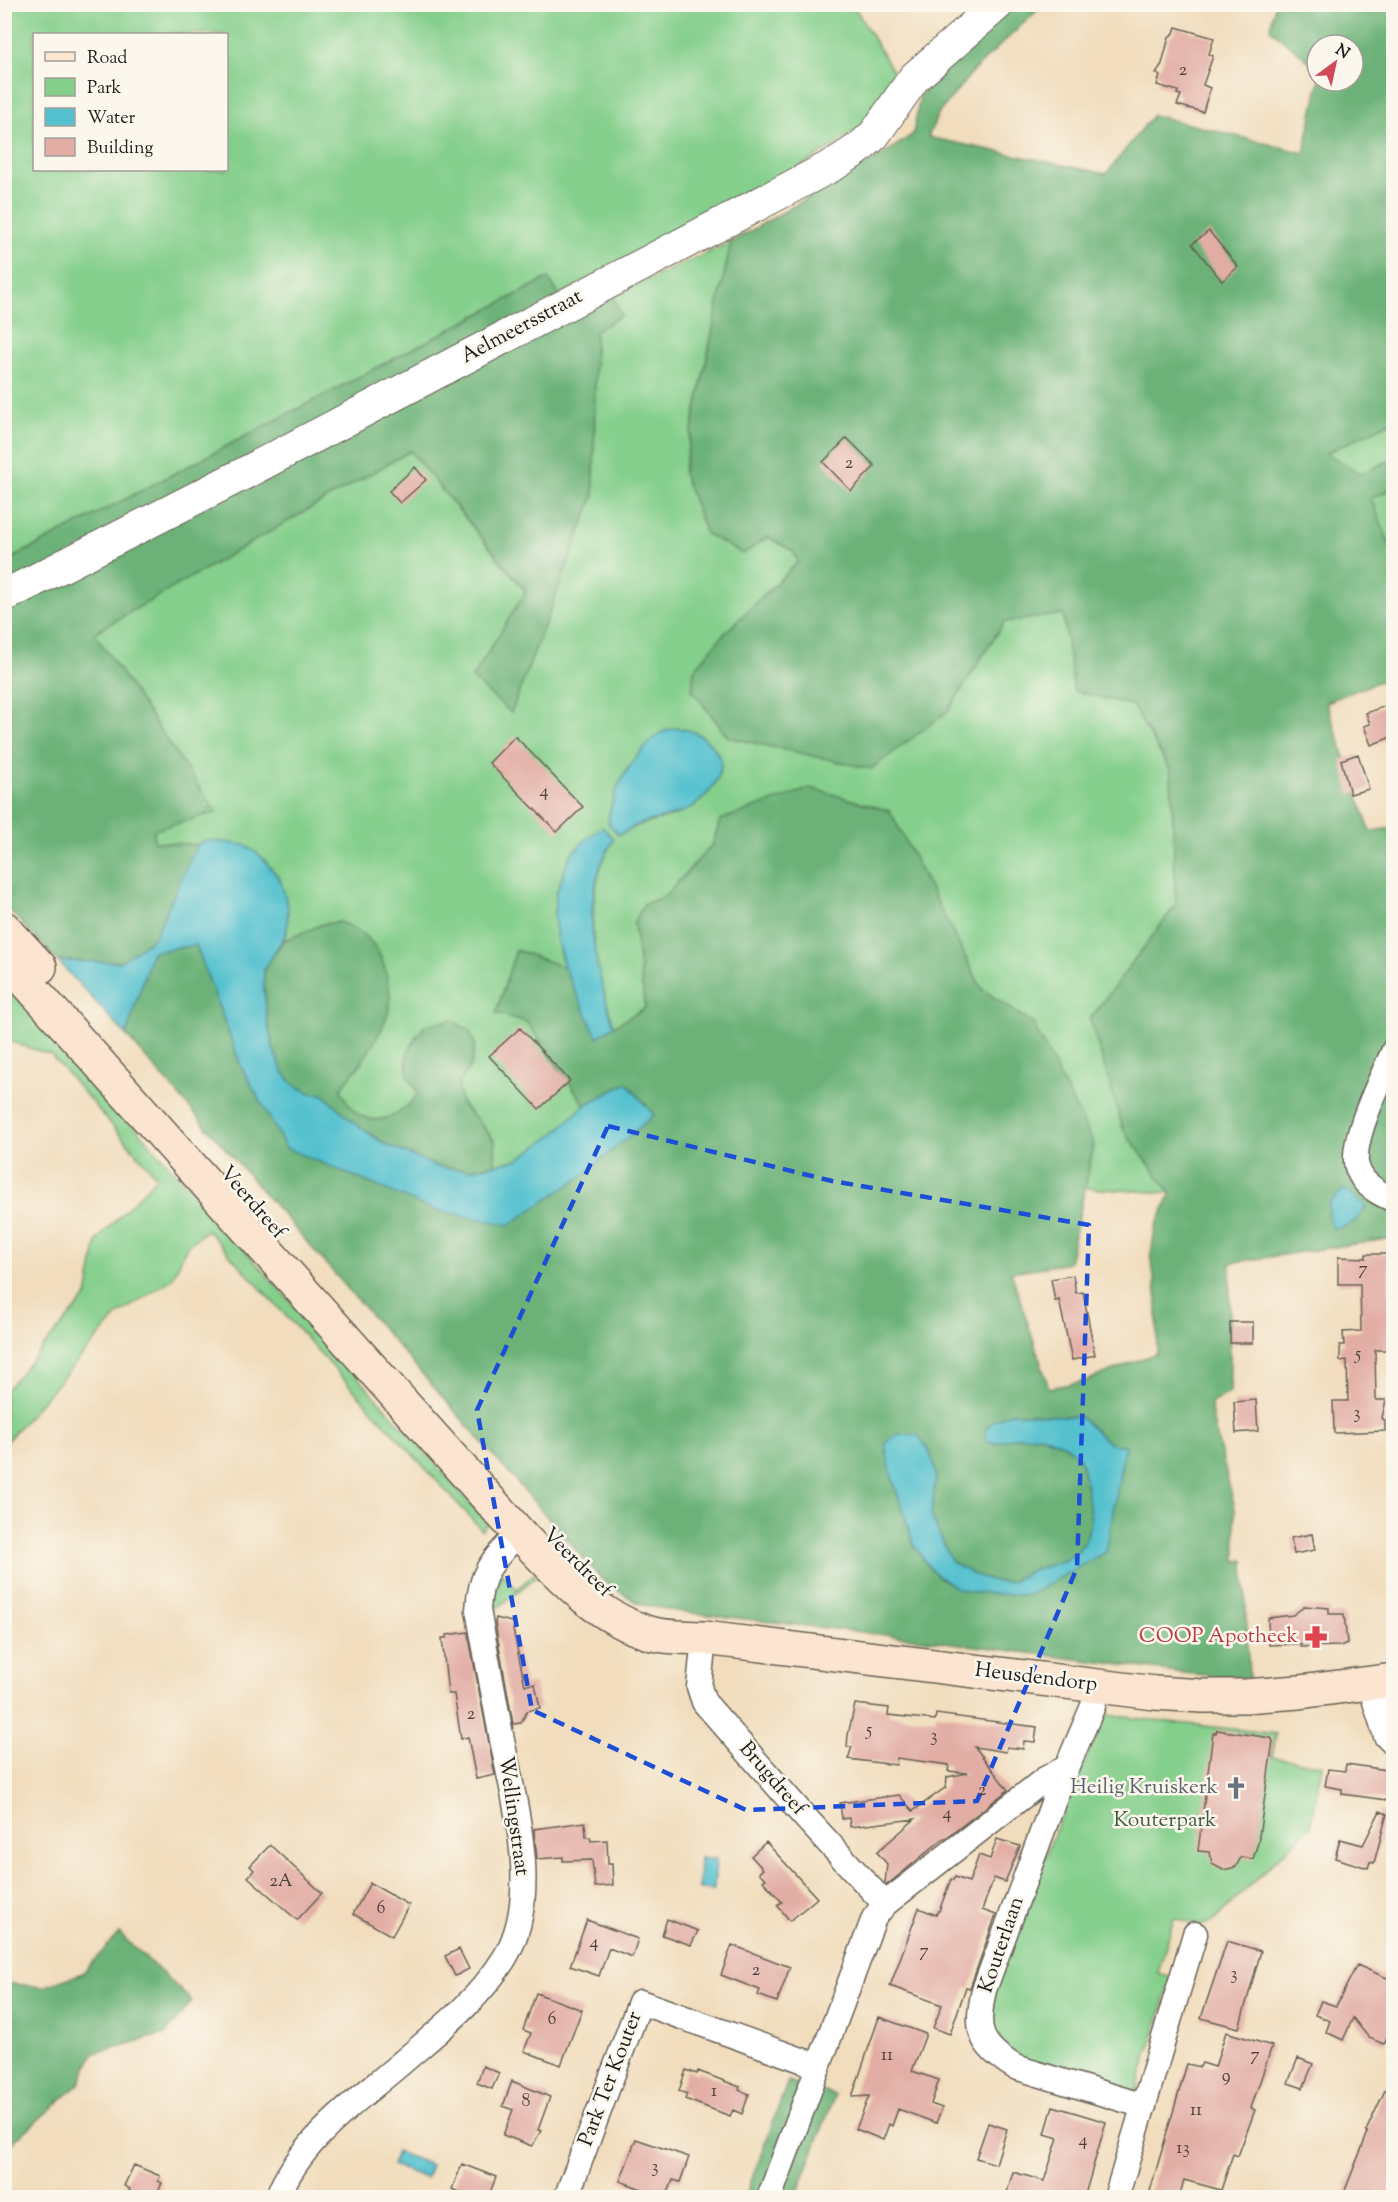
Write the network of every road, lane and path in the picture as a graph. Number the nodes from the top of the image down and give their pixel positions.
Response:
1 (998, 4) edge
2 (4, 596) edge
3 (4, 928) edge
4 (4, 957) edge
5 (1394, 1050) edge
6 (215, 1177) junction
7 (1394, 1200) edge
8 (527, 1527) junction
9 (704, 1638) junction
10 (1381, 1682) edge
11 (1097, 1686) junction
12 (1394, 1744) edge
13 (1066, 1768) junction
14 (885, 1904) junction
15 (1195, 1934) dead end
16 (818, 2066) junction
17 (1144, 2106) junction
18 (277, 2198) edge
19 (566, 2198) edge
20 (769, 2198) edge
21 (1116, 2198) edge

1 - 2 street, Aelmeersstraat
3 - 6 main road, Veerdreef
4 - 6 main road, Veerdreef
5 - 7 street
6 - 8 main road, Veerdreef
8 - 9 main road, Veerdreef
8 - 18 street, Wellingstraat
9 - 11 main road, Heusdendorp
9 - 14 street, Brugdreef
10 - 11 main road, Heusdendorp
10 - 12 street, Heusdendorp
11 - 13 street, Kouterlaan
13 - 14 street
13 - 17 street, Kouterlaan
14 - 16 street
15 - 17 street
16 - 19 street, Park Ter Kouter
16 - 20 street
17 - 21 street

